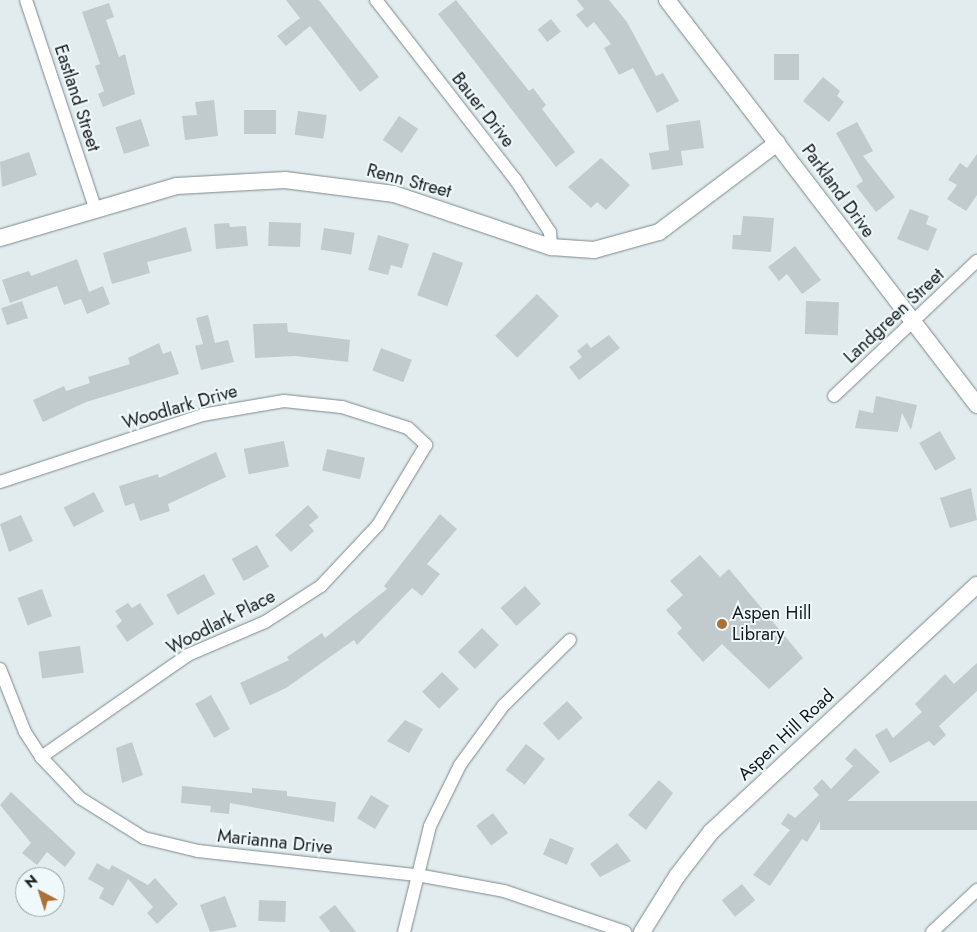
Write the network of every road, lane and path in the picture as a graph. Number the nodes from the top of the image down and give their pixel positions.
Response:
1 (26, 0) edge
2 (376, 0) edge
3 (667, 0) edge
4 (777, 143) junction
5 (94, 207) junction
6 (0, 238) edge
7 (551, 248) junction
8 (977, 261) edge
9 (911, 325) junction
10 (834, 396) dead end
11 (977, 405) edge
12 (426, 445) joint
13 (0, 482) edge
14 (977, 585) edge
15 (570, 640) dead end
16 (0, 668) edge
17 (41, 756) junction
18 (418, 875) junction
19 (977, 890) edge
20 (404, 932) edge
21 (625, 932) edge
22 (642, 932) edge
23 (932, 932) edge

1 - 5 street, Eastland Street
2 - 7 street, Bauer Drive
3 - 4 street, Parkland Drive
4 - 7 street, Renn Street
4 - 9 street, Parkland Drive
5 - 6 street, Renn Street
5 - 7 street, Renn Street
8 - 9 street, Landgreen Street
9 - 10 street, Landgreen Street
9 - 11 street, Parkland Drive
12 - 13 street, Woodlark Drive
12 - 17 street, Woodlark Place
14 - 22 street, Aspen Hill Road
15 - 18 street
16 - 17 street, Marianna Drive
17 - 18 street, Marianna Drive
18 - 20 street
18 - 21 street, Marianna Drive
19 - 23 street

